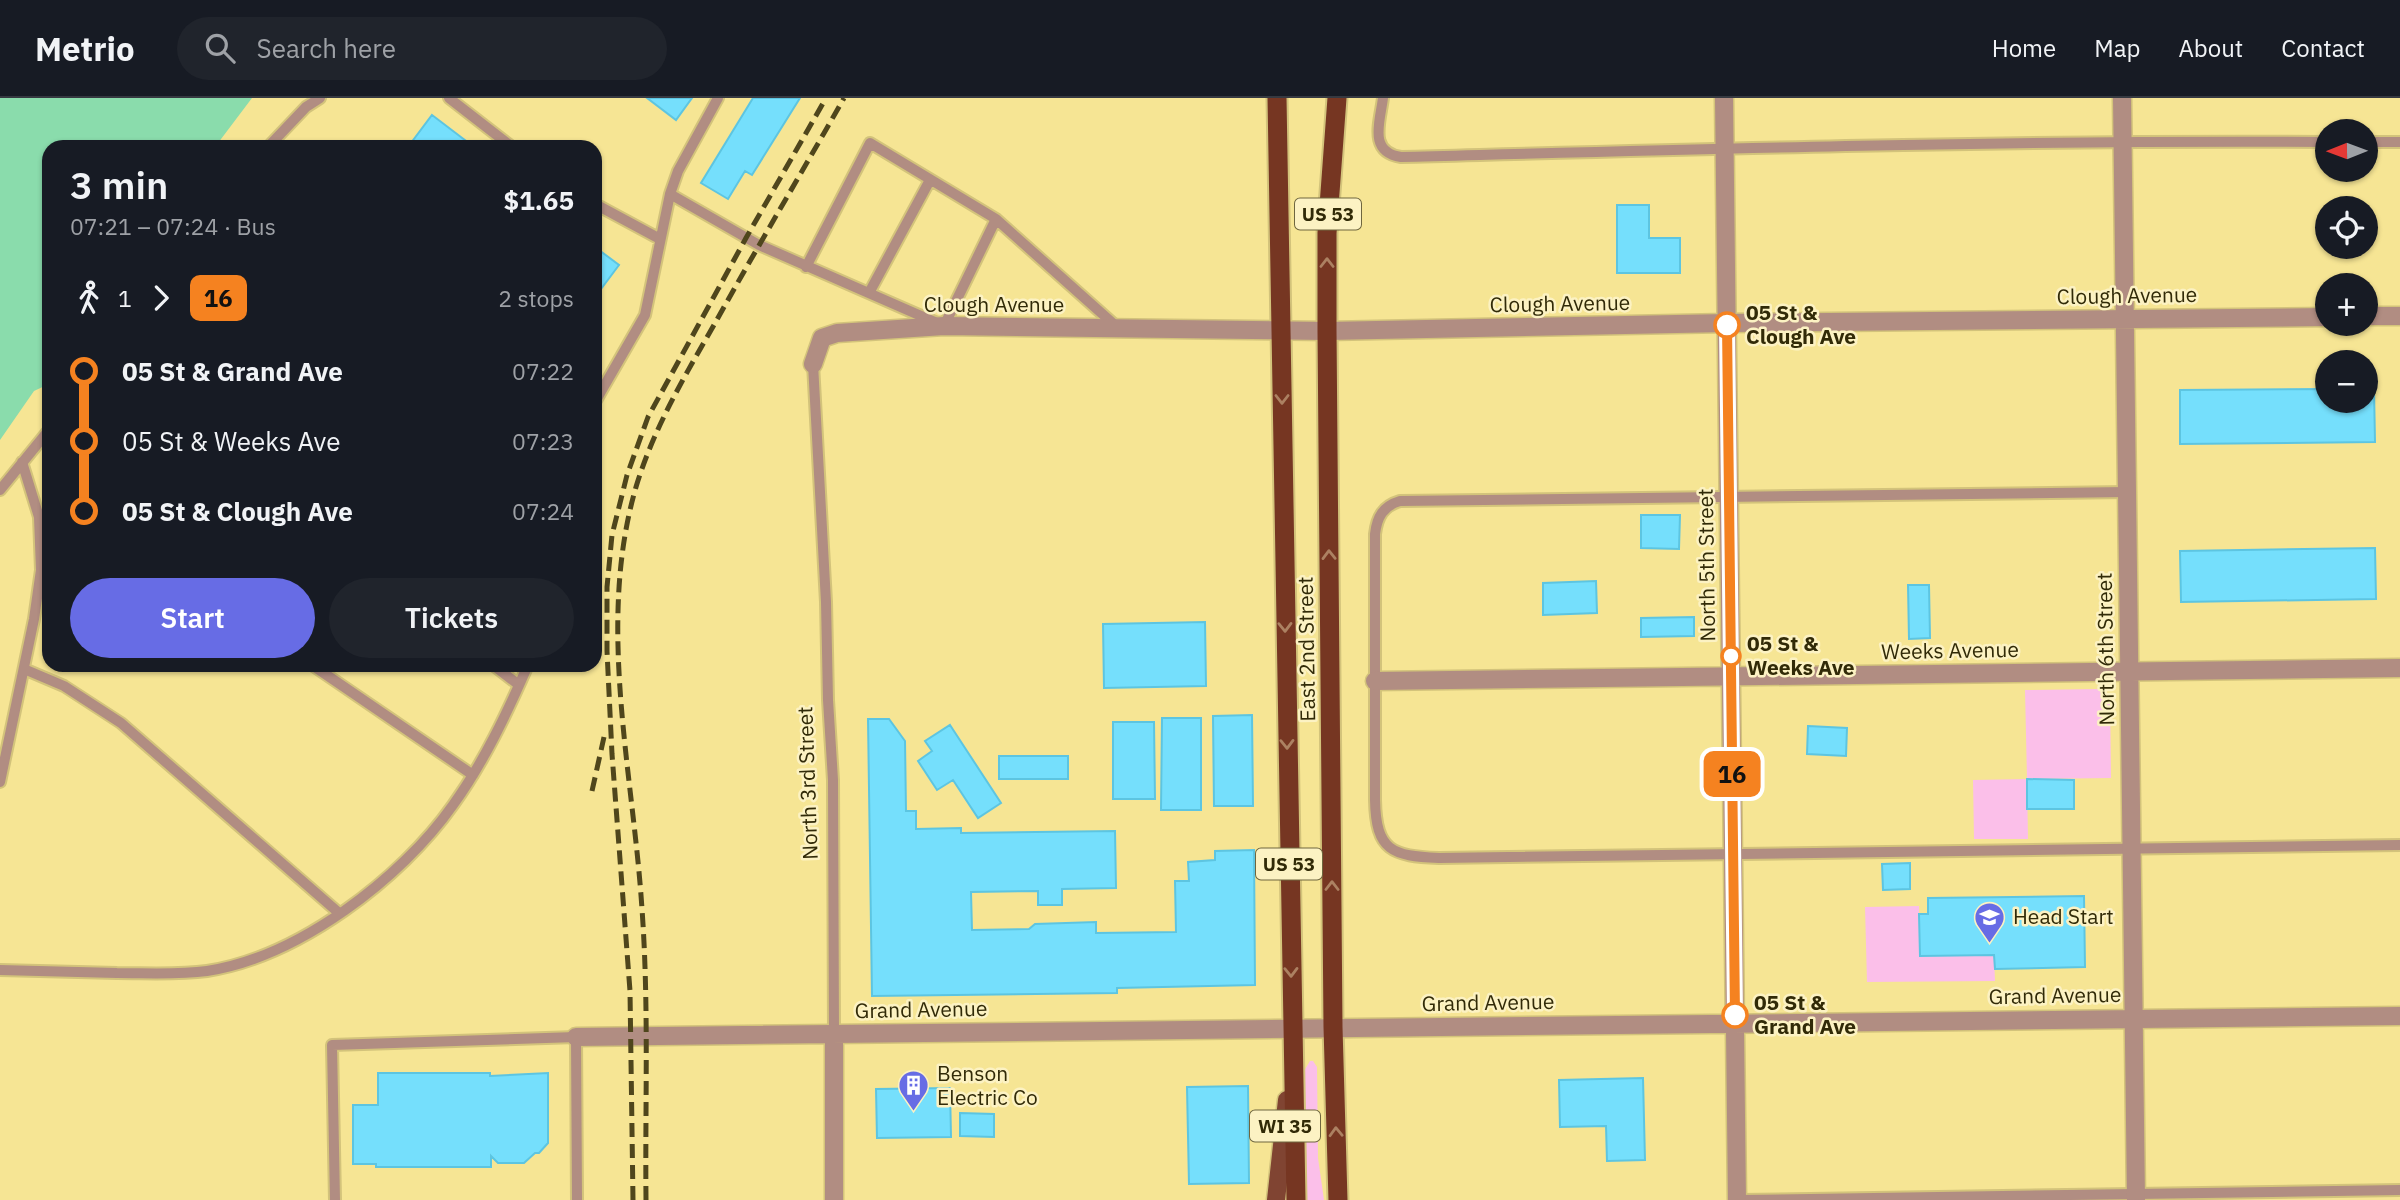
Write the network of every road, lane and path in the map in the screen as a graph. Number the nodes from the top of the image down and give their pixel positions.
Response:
1 (320, 98) edge
2 (450, 98) edge
3 (718, 98) edge
4 (1277, 98) edge
5 (1337, 98) edge
6 (1383, 98) edge
7 (1724, 98) edge
8 (2122, 98) edge
9 (275, 140) edge
10 (503, 140) edge
11 (2123, 141) junction
12 (2315, 142) edge
13 (2378, 142) edge
14 (2400, 142) edge
15 (1725, 147) junction
16 (930, 180) junction
17 (670, 194) junction
18 (602, 208) edge
19 (996, 219) junction
20 (660, 239) junction
21 (806, 267) junction
22 (869, 293) junction
23 (2378, 316) edge
24 (2400, 316) edge
25 (2315, 317) edge
26 (2125, 319) junction
27 (1727, 323) junction
28 (944, 326) junction
29 (1118, 328) junction
30 (1281, 331) junction
31 (1327, 331) junction
32 (813, 364) joint
33 (602, 389) edge
34 (42, 438) edge
35 (22, 462) junction
36 (0, 490) edge
37 (2127, 492) junction
38 (1729, 498) junction
39 (42, 514) edge
40 (42, 544) edge
41 (2400, 668) edge
42 (24, 669) junction
43 (2130, 671) junction
44 (322, 672) edge
45 (502, 672) edge
46 (525, 672) edge
47 (1731, 676) junction
48 (1374, 681) junction
49 (519, 685) junction
50 (473, 775) junction
51 (0, 782) edge
52 (2400, 845) edge
53 (2132, 848) junction
54 (1733, 853) junction
55 (339, 913) junction
56 (0, 970) edge
57 (2400, 1016) edge
58 (2134, 1018) junction
59 (1735, 1023) junction
60 (1333, 1027) junction
61 (1292, 1028) junction
62 (834, 1034) junction
63 (576, 1037) junction
64 (1293, 1051) junction
65 (2400, 1190) edge
66 (2136, 1197) edge
67 (335, 1200) edge
68 (577, 1200) edge
69 (834, 1200) edge
70 (1276, 1200) edge
71 (1296, 1200) edge
72 (1338, 1200) edge
73 (1738, 1200) edge

1 - 9 lane
2 - 10 lane
3 - 17 lane
4 - 30 highway, East 2nd Street / US 53
31 -> 5 highway, East 2nd Street / US 53
6 - 15 lane
7 - 15 street, North 5th Street
8 - 11 street, North 6th Street
11 - 12 lane
11 - 15 lane
11 - 26 street, North 6th Street
13 - 14 lane
15 - 27 street, North 5th Street
16 - 19 lane
16 - 21 lane
16 - 22 lane
17 - 20 lane
17 - 21 lane
18 - 20 lane
19 - 28 lane
19 - 29 lane
20 - 33 lane
21 - 22 lane
22 - 28 lane
23 - 24 street
25 - 26 street, Clough Avenue
26 - 27 street, Clough Avenue
26 - 37 street, North 6th Street
27 - 31 street, Clough Avenue
27 - 38 street, North 5th Street
28 - 29 street, Clough Avenue
28 - 32 street, Clough Avenue
29 - 30 street, Clough Avenue
30 - 31 street, Clough Avenue
30 -> 61 highway, East 2nd Street / US 53
60 -> 31 highway, East 2nd Street / US 53
32 - 62 lane, North 3rd Street
34 - 35 lane
35 - 36 lane
35 - 39 lane
37 - 38 lane
37 - 43 street, North 6th Street
38 - 47 street, North 5th Street
38 - 48 lane
40 - 42 lane
41 - 43 street, Weeks Avenue
42 - 51 lane
42 - 55 lane
43 - 47 street, Weeks Avenue
43 - 53 street, North 6th Street
44 - 50 lane
45 - 49 lane
46 - 49 lane
47 - 48 street, Weeks Avenue
47 - 54 street, North 5th Street
48 - 54 lane
49 - 50 lane
50 - 55 lane
52 - 53 lane
53 - 54 lane
53 - 58 street, North 6th Street
54 - 59 street, North 5th Street
55 - 56 lane
57 - 58 street, Grand Avenue
58 - 59 street, Grand Avenue
58 - 66 street, North 6th Street
59 - 60 street, Grand Avenue
59 - 73 street, North 5th Street
60 - 61 street, Grand Avenue
72 -> 60 highway, East 2nd Street / US 53
61 - 62 street, Grand Avenue
61 - 64 highway, East 2nd Street / US 53
62 - 63 street, Grand Avenue
62 - 69 street, North 3rd Street
63 - 67 lane
63 - 68 lane
64 - 70 main road, WI 35
64 - 71 highway, East 2nd Street / US 53
65 - 66 lane
66 - 73 lane

